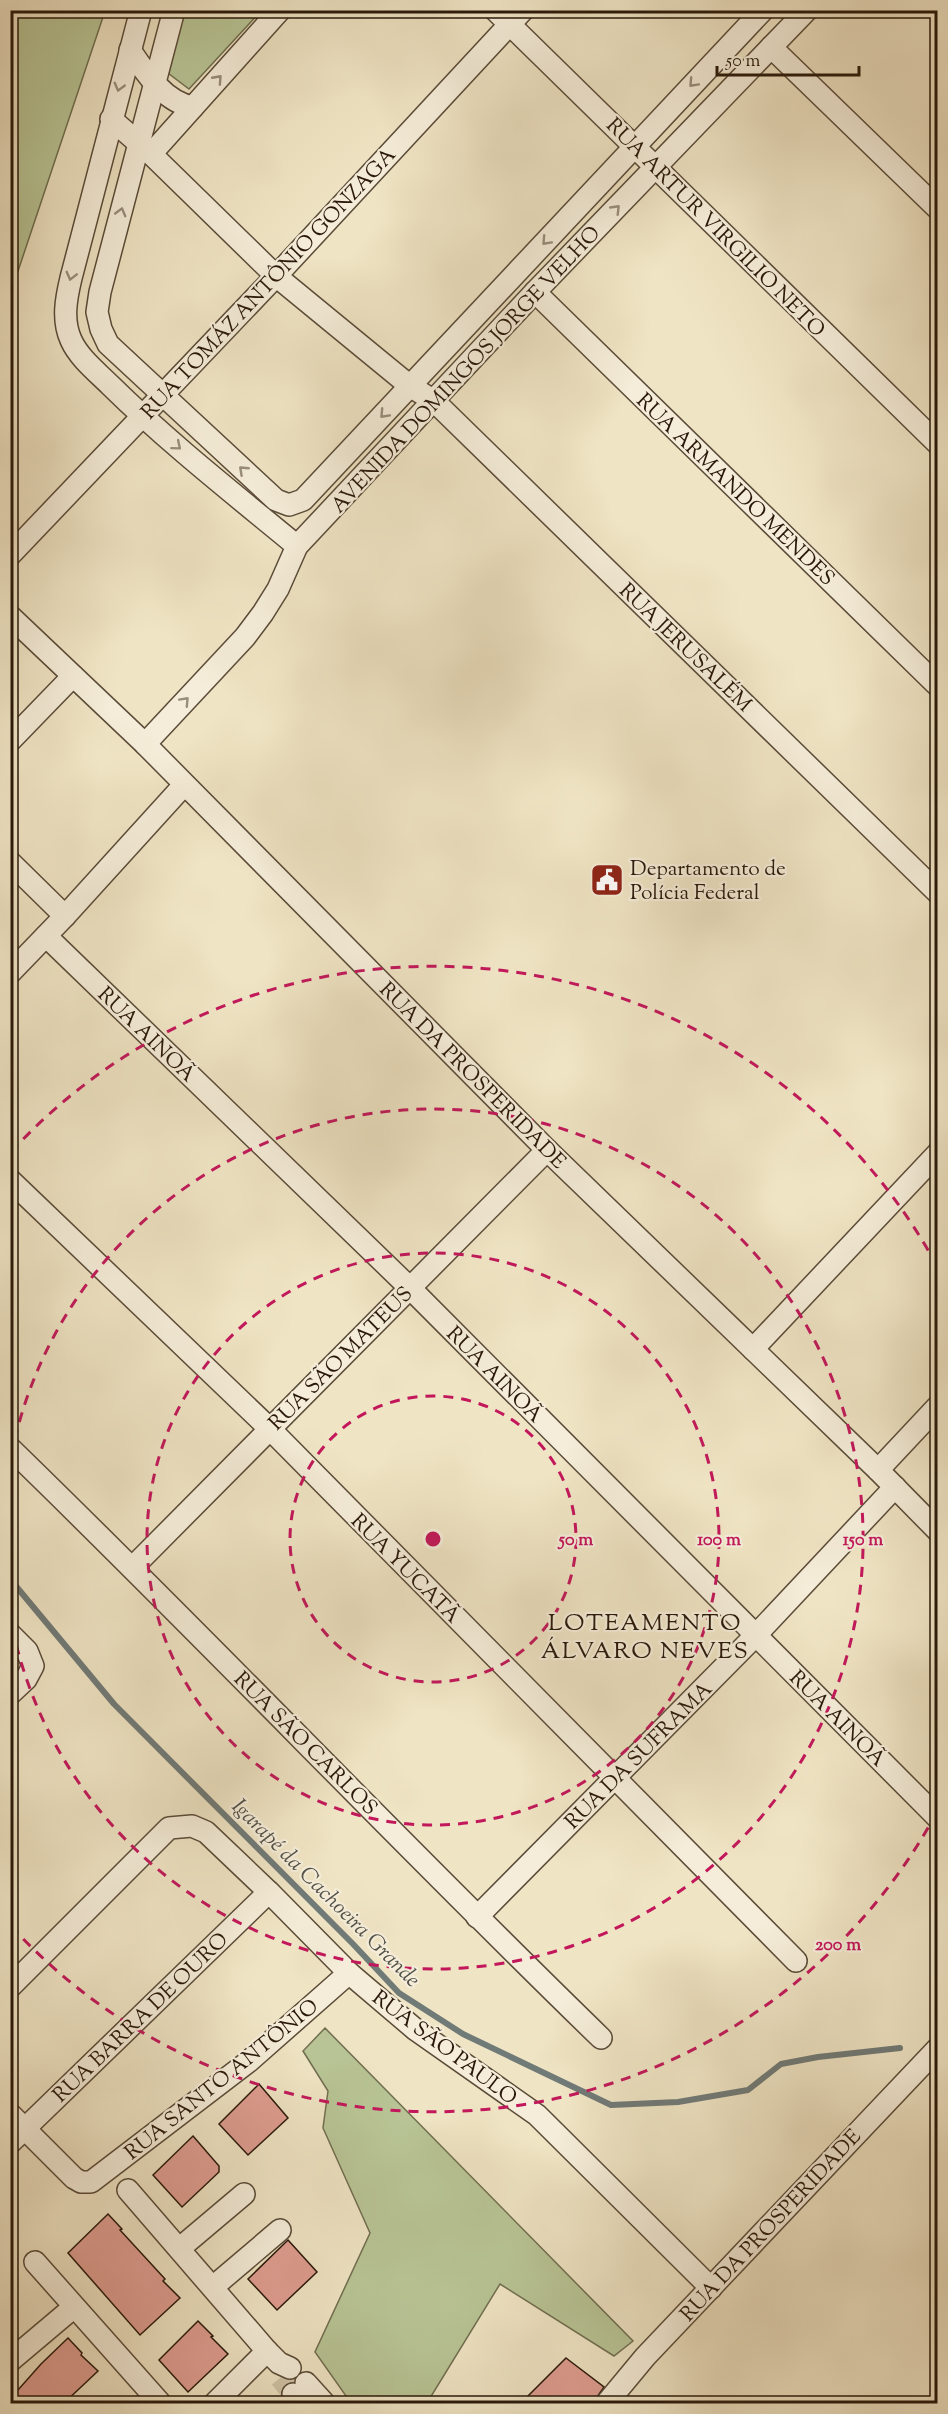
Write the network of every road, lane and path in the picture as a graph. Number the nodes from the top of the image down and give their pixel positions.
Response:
1 (141, 10) edge
2 (174, 10) edge
3 (280, 10) edge
4 (763, 10) edge
5 (807, 10) edge
6 (509, 15) edge
7 (771, 47) junction
8 (130, 50) junction
9 (155, 83) junction
10 (193, 107) junction
11 (111, 118) junction
12 (634, 146) junction
13 (145, 148) junction
14 (656, 169) junction
15 (938, 209) edge
16 (276, 276) junction
17 (535, 292) junction
18 (410, 386) junction
19 (162, 395) junction
20 (434, 400) junction
21 (142, 417) junction
22 (938, 444) edge
23 (297, 546) junction
24 (10, 555) edge
25 (10, 616) edge
26 (73, 676) junction
27 (938, 686) edge
28 (10, 741) edge
29 (145, 744) junction
30 (184, 785) junction
31 (10, 862) edge
32 (938, 893) edge
33 (65, 916) junction
34 (46, 936) junction
35 (10, 972) edge
36 (547, 1150) junction
37 (938, 1153) edge
38 (10, 1180) edge
39 (410, 1288) junction
40 (753, 1349) junction
41 (938, 1406) edge
42 (270, 1429) junction
43 (10, 1448) edge
44 (878, 1470) junction
45 (896, 1487) junction
46 (938, 1531) edge
47 (133, 1567) junction
48 (10, 1634) edge
49 (755, 1636) junction
50 (10, 1694) edge
51 (615, 1779) junction
52 (938, 1818) edge
53 (269, 1892) junction
54 (477, 1917) junction
55 (796, 1961) dead end
56 (349, 1973) junction
57 (10, 1987) edge
58 (601, 2037) dead end
59 (938, 2048) edge
60 (15, 2128) edge
61 (128, 2190) dead end
62 (244, 2194) dead end
63 (280, 2230) dead end
64 (180, 2248) junction
65 (34, 2262) dead end
66 (213, 2287) junction
67 (711, 2288) junction
68 (74, 2307) junction
69 (10, 2361) edge
70 (288, 2377) edge
71 (160, 2403) edge
72 (214, 2403) edge
73 (325, 2403) edge
74 (606, 2403) edge

1 - 8 street
2 - 9 street
10 -> 3 street
4 -> 12 street, AVENIDA DOMINGOS JORGE VELHO
5 - 7 street, AVENIDA DOMINGOS JORGE VELHO
6 - 12 street, RUA ARTUR VIRGILIO NETO
6 - 16 street, RUA TOMÁZ ANTÔNIO GONZAGA
7 - 14 street, AVENIDA DOMINGOS JORGE VELHO
7 - 15 street
8 - 9 street
8 -> 11 street
9 - 10 street
9 - 13 street
10 - 13 street
11 - 13 street, RUA JERUSALÉM
11 -> 21 street
12 - 14 street, RUA ARTUR VIRGILIO NETO
12 -> 18 street, AVENIDA DOMINGOS JORGE VELHO
13 - 16 street, RUA JERUSALÉM
19 -> 13 street
17 -> 14 street, AVENIDA DOMINGOS JORGE VELHO
14 - 22 street, RUA ARTUR VIRGILIO NETO
16 - 18 street, RUA JERUSALÉM
16 - 19 street, RUA TOMÁZ ANTÔNIO GONZAGA
17 - 20 street, AVENIDA DOMINGOS JORGE VELHO
17 - 27 street, RUA ARMANDO MENDES
18 -> 19 street, AVENIDA DOMINGOS JORGE VELHO
18 - 20 street, RUA JERUSALÉM
19 - 21 street, RUA TOMÁZ ANTÔNIO GONZAGA
20 - 23 street, AVENIDA DOMINGOS JORGE VELHO
20 - 32 street, RUA JERUSALÉM
21 -> 23 street
21 - 24 street, RUA TOMÁZ ANTÔNIO GONZAGA
29 -> 23 street, AVENIDA DOMINGOS JORGE VELHO
25 - 26 street, RUA DA PROSPERIDADE
26 - 28 street
26 - 29 street, RUA DA PROSPERIDADE
29 - 30 street, RUA DA PROSPERIDADE
30 - 33 street
30 - 36 street, RUA DA PROSPERIDADE
31 - 33 street
33 - 34 street
34 - 35 street
34 - 39 street, RUA AINOÃ
36 - 39 street, RUA SÃO MATEUS
36 - 40 street, RUA DA PROSPERIDADE
37 - 40 street
38 - 42 street, RUA YUCATÃ
39 - 42 street, RUA SÃO MATEUS
39 - 49 street, RUA AINOÃ
40 - 44 street, RUA DA PROSPERIDADE
41 - 44 street
42 - 47 street, RUA SÃO MATEUS
42 - 51 street, RUA YUCATÃ
43 - 47 street, RUA SÃO CARLOS
44 - 45 street, RUA DA PROSPERIDADE
45 - 46 street, RUA DA PROSPERIDADE
45 - 49 street, RUA DA SUFRAMA
47 - 54 street, RUA SÃO CARLOS
48 - 50 street
49 - 51 street, RUA DA SUFRAMA
49 - 52 street, RUA AINOÃ
51 - 54 street, RUA DA SUFRAMA
51 - 55 street, RUA YUCATÃ
53 - 56 street, RUA SÃO PAULO
53 - 57 street, RUA SÃO PAULO
53 - 60 street, RUA BARRA DE OURO
54 - 58 street, RUA SÃO CARLOS
56 - 60 street, RUA SANTO ANTÔNIO
56 - 67 street, RUA SÃO PAULO
59 - 67 street, RUA DA PROSPERIDADE
61 - 64 street
62 - 64 street
63 - 66 street
64 - 66 street
65 - 68 street
66 - 70 street
67 - 74 street, RUA DA PROSPERIDADE
68 - 69 street
68 - 71 street
70 - 72 street
70 - 73 street

